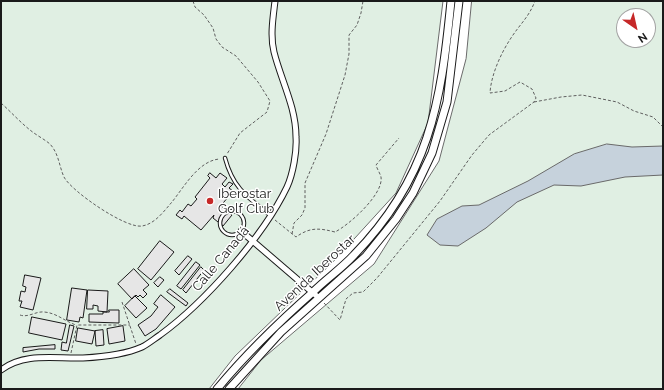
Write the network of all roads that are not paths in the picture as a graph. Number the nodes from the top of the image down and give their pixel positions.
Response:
1 (275, 1) edge
2 (450, 1) edge
3 (459, 1) edge
4 (225, 158) road end
5 (270, 216) junction
6 (241, 231) junction
7 (252, 240) junction
8 (313, 292) junction
9 (319, 298) junction
10 (1, 370) edge
11 (217, 389) edge
12 (229, 389) edge

1 - 5 street, Calle Canadá
2 - 8 street, Avenida Iberostar
3 - 9 street, Avenida Iberostar
4 - 5 lane
5 - 7 street, Calle Canadá
6 - 6 lane
6 - 7 street
7 - 8 street
7 - 10 street, Calle Canadá
8 - 9 street
8 - 11 street, Avenida Iberostar
9 - 12 street, Avenida Iberostar

